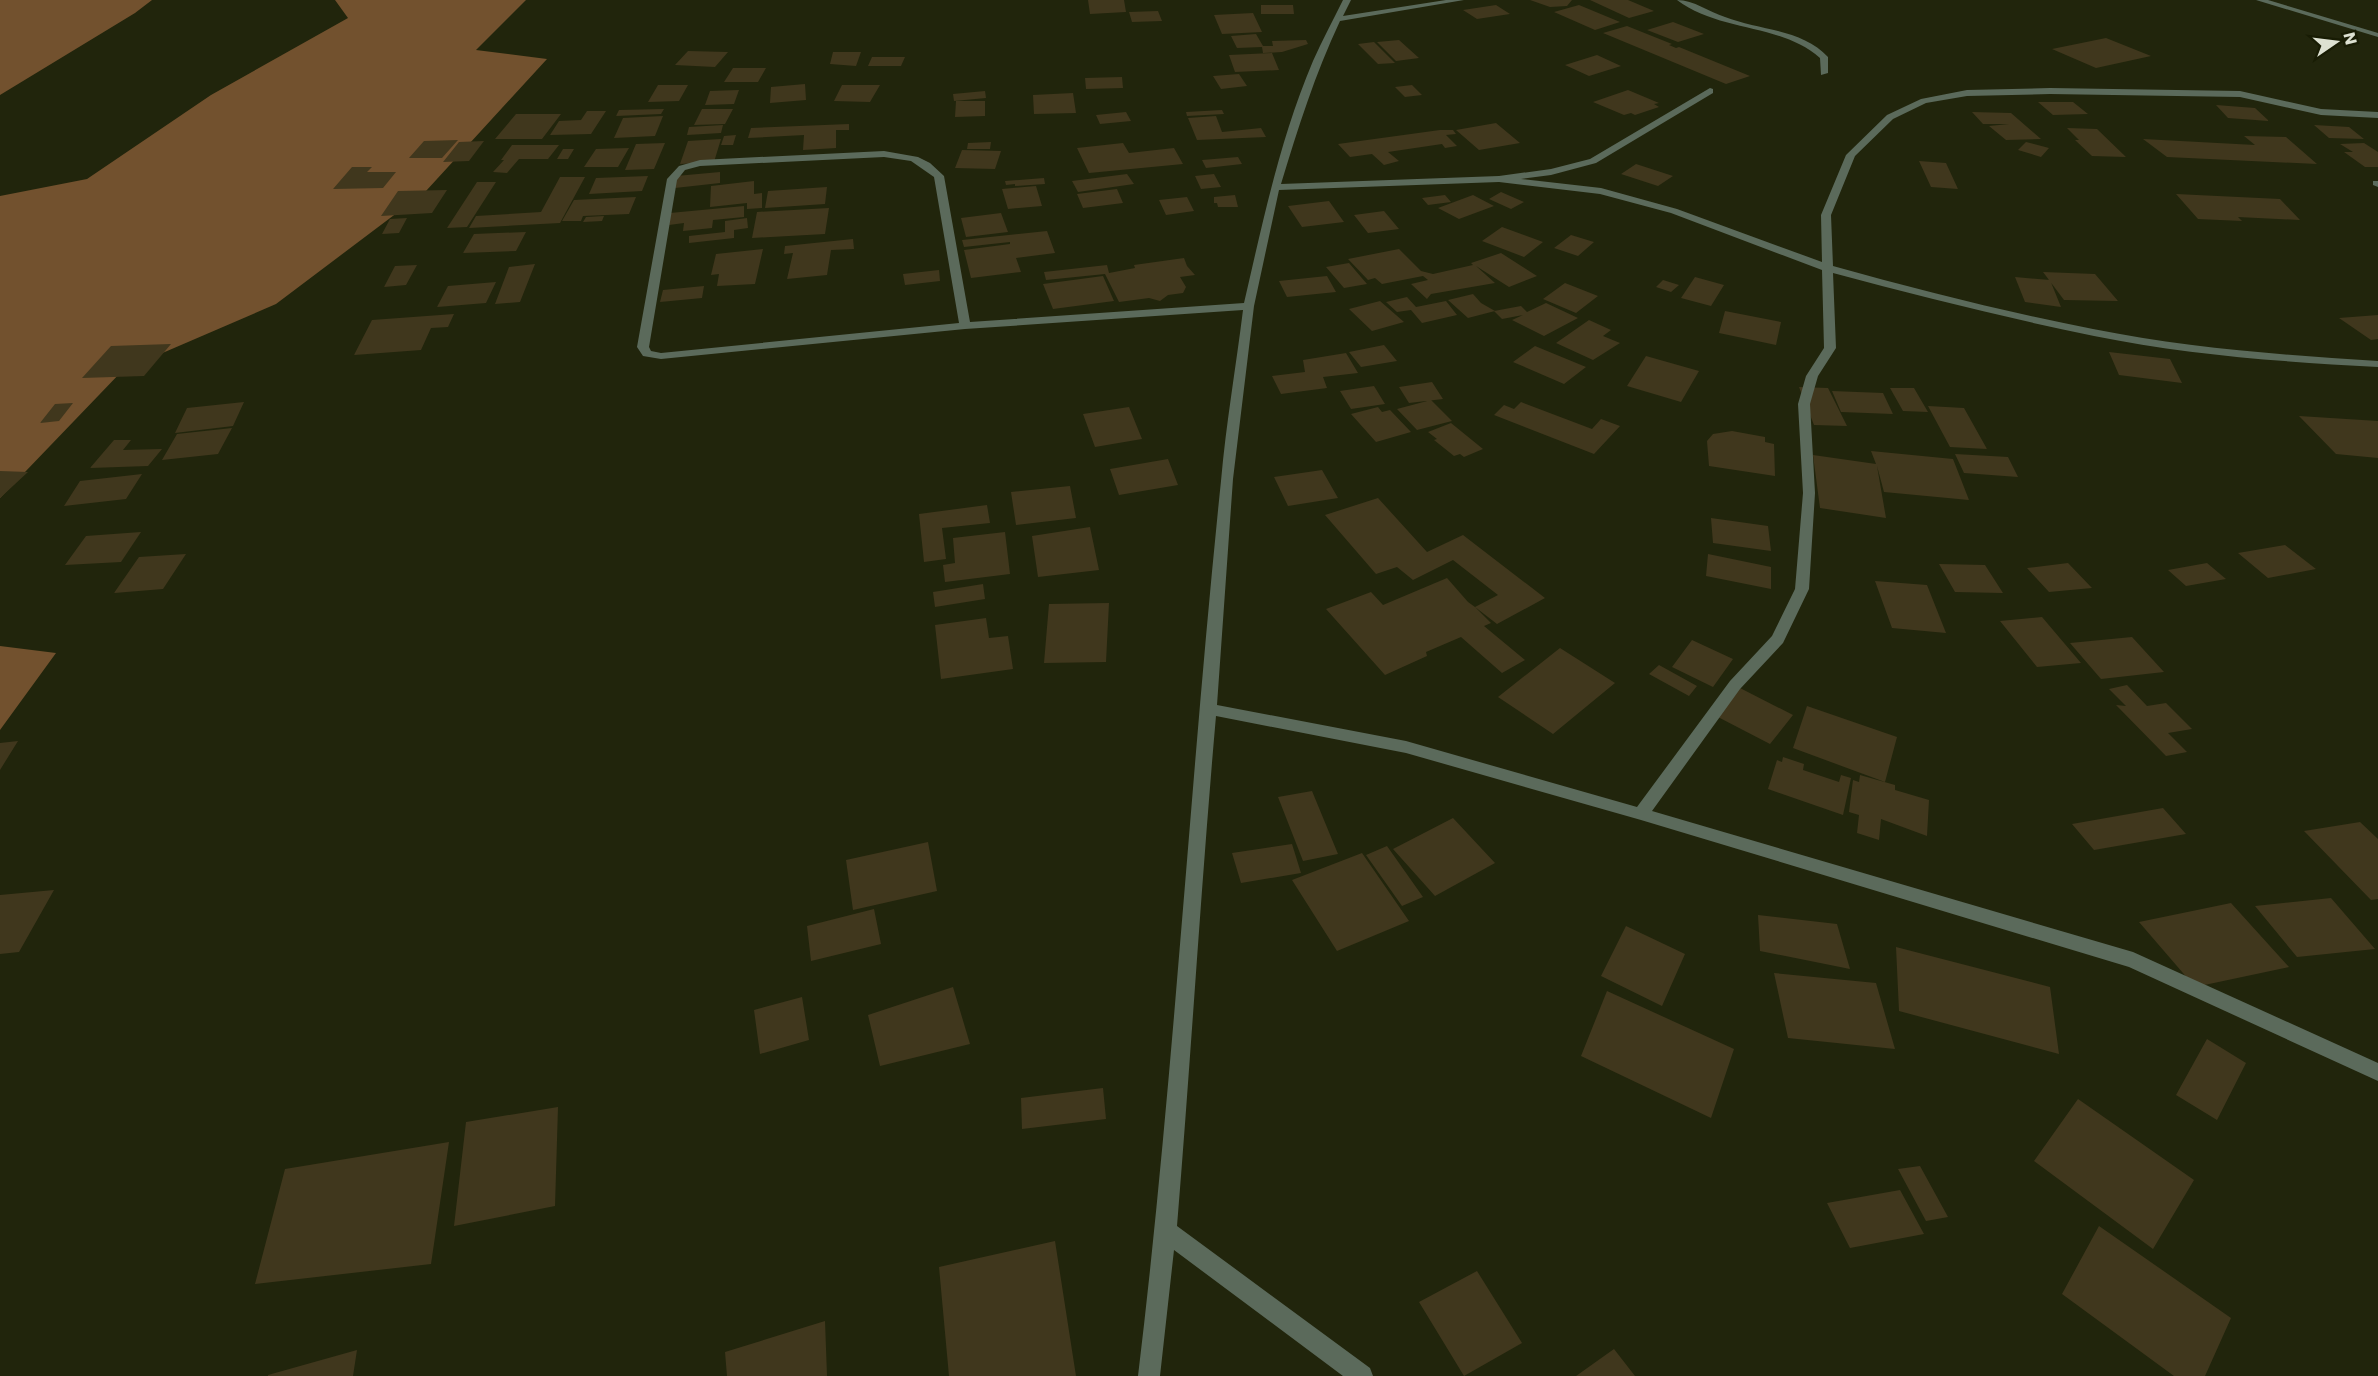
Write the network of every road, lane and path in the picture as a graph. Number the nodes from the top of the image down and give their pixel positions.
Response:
1 (1460, 0) edge
2 (1681, 0) edge
3 (2260, 0) edge
4 (1347, 8) edge
5 (2378, 34) edge
6 (1824, 73) dead end
7 (1710, 91) dead end
8 (2378, 115) edge
9 (1499, 179) junction
10 (1275, 187) junction
11 (1828, 268) junction
12 (1249, 306) junction
13 (965, 326) junction
14 (2378, 364) edge
15 (1209, 709) junction
16 (1641, 814) junction
17 (2378, 1072) edge
18 (1166, 1231) junction
19 (1149, 1376) edge
20 (1362, 1376) edge

1 - 4 street
2 - 6 street
3 - 5 street
4 - 10 street
7 - 9 street
8 - 11 street
9 - 10 street
9 - 11 street
10 - 12 street
11 - 14 street
11 - 16 street
12 - 13 street
12 - 15 street
13 - 13 street
15 - 16 street
15 - 18 street
16 - 17 street
18 - 19 street
18 - 20 street

